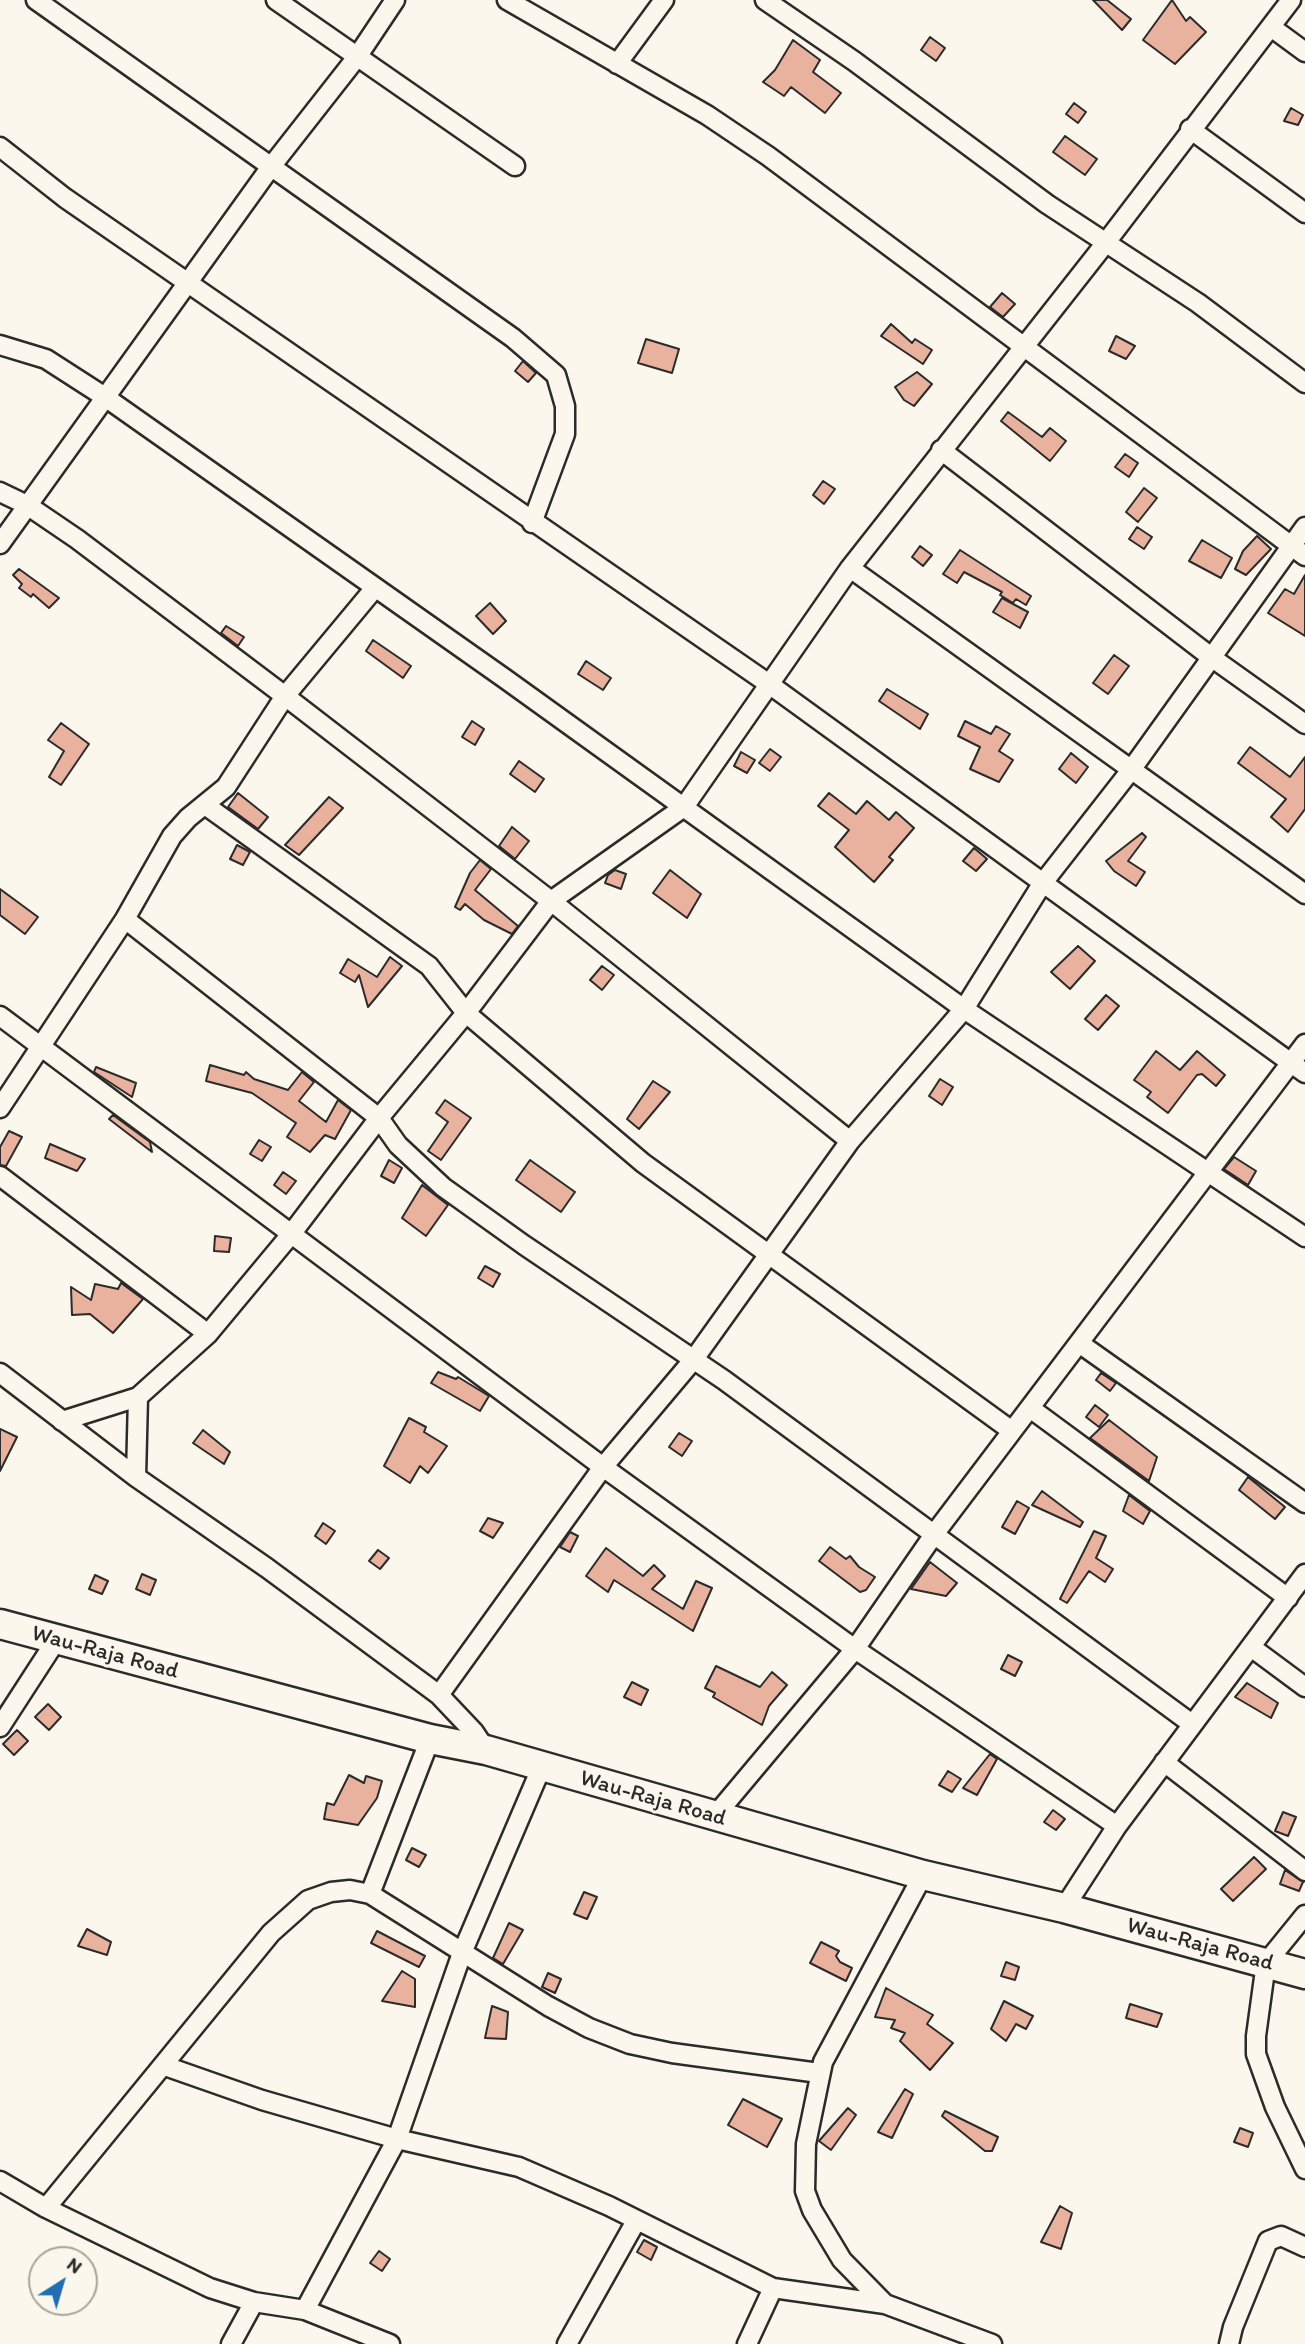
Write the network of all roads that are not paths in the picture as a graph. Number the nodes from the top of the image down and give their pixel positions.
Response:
1 (36, 0) edge
2 (276, 0) edge
3 (396, 0) edge
4 (507, 0) edge
5 (664, 0) edge
6 (765, 0) edge
7 (1291, 0) edge
8 (1271, 27) junction
9 (1305, 51) edge
10 (357, 57) junction
11 (617, 64) junction
12 (1190, 129) junction
13 (0, 147) edge
14 (515, 166) dead end
15 (270, 168) junction
16 (1305, 214) edge
17 (1104, 245) junction
18 (188, 282) junction
19 (0, 345) edge
20 (1025, 346) junction
21 (1305, 383) edge
22 (105, 397) junction
23 (941, 450) junction
24 (0, 492) edge
25 (27, 505) junction
26 (532, 523) junction
27 (1305, 527) edge
28 (0, 544) edge
29 (1298, 551) edge
30 (850, 569) junction
31 (374, 589) junction
32 (1211, 657) junction
33 (769, 684) junction
34 (285, 696) junction
35 (1305, 724) edge
36 (1131, 770) junction
37 (205, 805) junction
38 (684, 807) junction
39 (1042, 884) junction
40 (1305, 894) edge
41 (551, 901) junction
42 (125, 919) junction
43 (964, 1009) junction
44 (466, 1013) junction
45 (0, 1016) edge
46 (40, 1044) junction
47 (1305, 1044) edge
48 (1298, 1068) edge
49 (0, 1108) edge
50 (379, 1118) junction
51 (850, 1141) junction
52 (1210, 1171) junction
53 (0, 1176) edge
54 (292, 1233) junction
55 (1305, 1237) edge
56 (772, 1254) junction
57 (208, 1334) junction
58 (1079, 1343) junction
59 (694, 1359) junction
60 (0, 1373) edge
61 (138, 1396) junction
62 (1030, 1408) junction
63 (62, 1421) junction
64 (1012, 1432) junction
65 (603, 1467) junction
66 (136, 1477) junction
67 (1305, 1503) edge
68 (935, 1533) junction
69 (1305, 1574) edge
70 (1288, 1598) junction
71 (0, 1624) edge
72 (57, 1639) junction
73 (1251, 1647) junction
74 (855, 1649) junction
75 (1305, 1687) edge
76 (439, 1695) junction
77 (1192, 1724) junction
78 (0, 1727) edge
79 (430, 1738) junction
80 (486, 1750) junction
81 (1164, 1762) junction
82 (542, 1766) junction
83 (714, 1817) junction
84 (1117, 1826) junction
85 (1305, 1871) edge
86 (923, 1875) junction
87 (370, 1894) junction
88 (1064, 1908) junction
89 (1305, 1915) edge
90 (462, 1953) junction
91 (1266, 1963) junction
92 (1305, 1974) edge
93 (164, 2066) junction
94 (819, 2073) junction
95 (397, 2139) junction
96 (1305, 2169) edge
97 (0, 2181) edge
98 (46, 2208) junction
99 (636, 2221) junction
100 (1305, 2247) edge
101 (773, 2287) junction
102 (254, 2302) junction
103 (885, 2304) junction
104 (305, 2310) junction
105 (231, 2344) edge
106 (390, 2344) edge
107 (566, 2344) edge
108 (747, 2344) edge
109 (992, 2344) edge
110 (1229, 2344) edge

1 - 15 street
2 - 10 street
3 - 10 street
4 - 11 street
5 - 11 street
6 - 17 street
7 - 8 street
8 - 9 street
8 - 12 street
10 - 14 street
10 - 15 street
11 - 20 street
12 - 16 street
12 - 17 street
13 - 18 street
15 - 18 street
15 - 26 street
17 - 20 street
17 - 21 street
18 - 22 street
18 - 26 street
19 - 22 street
20 - 23 street
20 - 29 street
22 - 25 street
22 - 31 street
23 - 30 street
23 - 32 street
24 - 25 street
25 - 28 street
25 - 34 street
26 - 33 street
27 - 29 street
29 - 32 street
30 - 33 street
30 - 36 street
31 - 34 street
31 - 38 street
32 - 35 street
32 - 36 street
33 - 38 street
33 - 39 street
34 - 37 street
34 - 41 street
36 - 39 street
36 - 40 street
37 - 42 street
37 - 44 street
38 - 41 street
38 - 43 street
39 - 43 street
39 - 48 street
41 - 44 street
41 - 51 street
42 - 46 street
42 - 50 street
43 - 51 street
43 - 52 street
44 - 50 street
44 - 56 street
45 - 46 street
46 - 49 street
46 - 54 street
47 - 48 street
48 - 52 street
50 - 54 street
50 - 59 street
51 - 56 street
52 - 55 street
52 - 58 street
53 - 57 street
54 - 57 street
54 - 65 street
56 - 59 street
56 - 64 street
57 - 61 street
58 - 62 street
58 - 67 street
59 - 65 street
59 - 68 street
60 - 63 street
61 - 63 street
61 - 66 street
62 - 64 street
62 - 70 street
63 - 66 street
64 - 68 street
65 - 74 street
65 - 76 street
66 - 76 street
68 - 74 street
68 - 77 street
69 - 70 street
70 - 73 street
71 - 72 main road, Wau-Raja Road
72 - 78 street
72 - 79 main road, Wau-Raja Road
73 - 75 street
73 - 77 street
74 - 83 street
74 - 84 street
76 - 80 street
77 - 81 street
79 - 80 main road, Wau-Raja Road
79 - 87 street
80 - 82 main road, Wau-Raja Road
81 - 84 street
81 - 85 street
82 - 83 main road, Wau-Raja Road
82 - 90 street
83 - 86 main road, Wau-Raja Road
84 - 88 street
86 - 88 main road, Wau-Raja Road
86 - 94 street
87 - 90 street
87 - 93 street
88 - 91 main road, Wau-Raja Road
89 - 91 street
90 - 94 street
90 - 95 street
91 - 92 main road, Wau-Raja Road
91 - 96 street
93 - 95 street
93 - 98 street
94 - 103 street
95 - 99 street
95 - 104 street
97 - 98 street
98 - 102 street
99 - 101 street
99 - 107 street
100 - 110 street
101 - 103 street
101 - 108 street
102 - 104 street
102 - 105 street
103 - 109 street
104 - 106 street

